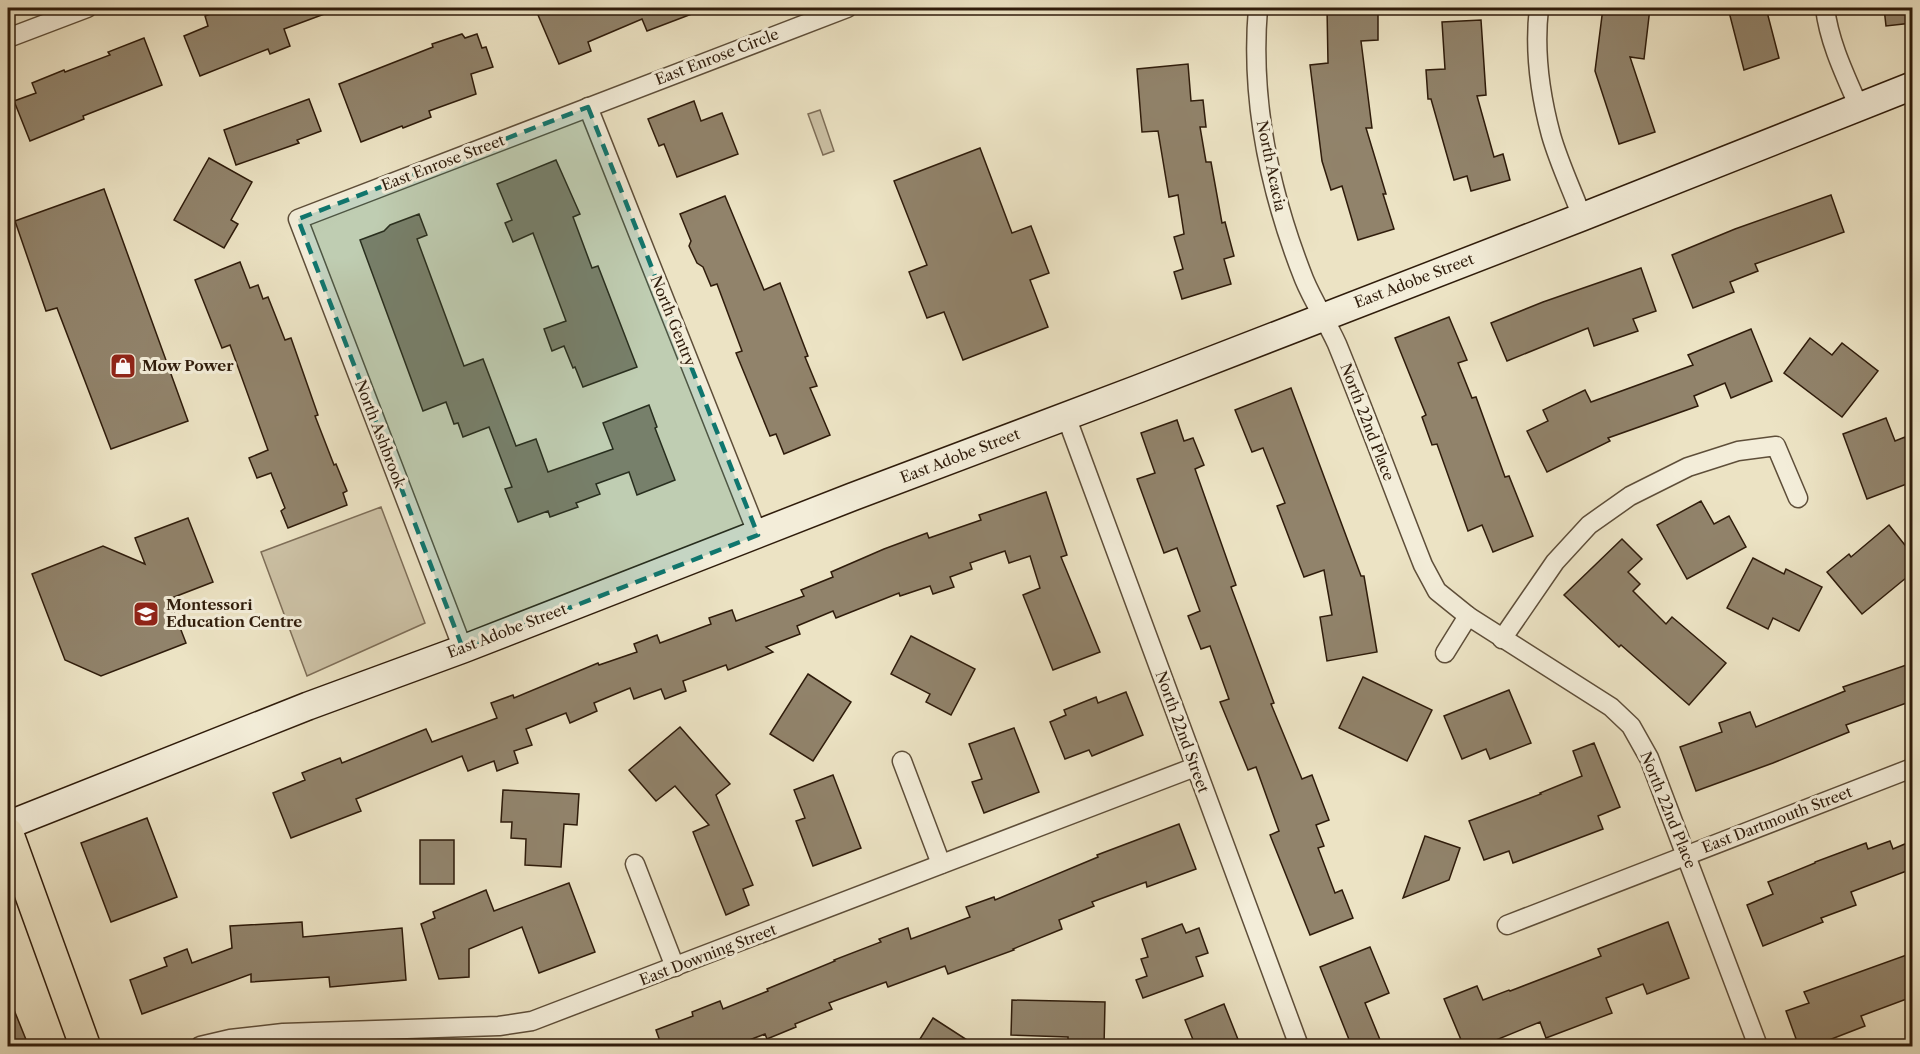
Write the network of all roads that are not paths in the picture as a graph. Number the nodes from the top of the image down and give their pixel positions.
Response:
1 (87, 8) edge
2 (847, 8) edge
3 (1258, 8) edge
4 (1539, 8) edge
5 (1825, 8) edge
6 (8, 38) edge
7 (1912, 86) edge
8 (588, 107) junction
9 (1859, 107) junction
10 (1582, 217) junction
11 (298, 219) joint
12 (1323, 316) junction
13 (1066, 416) junction
14 (1798, 498) dead end
15 (758, 535) junction
16 (1468, 616) junction
17 (1502, 639) junction
18 (463, 649) junction
19 (1444, 653) dead end
20 (902, 761) dead end
21 (1195, 767) junction
22 (1912, 768) edge
23 (8, 825) edge
24 (8, 833) edge
25 (1686, 855) junction
26 (635, 864) dead end
27 (941, 864) junction
28 (1507, 925) dead end
29 (675, 967) junction
30 (85, 1047) edge
31 (200, 1047) edge
32 (1299, 1047) edge
33 (1758, 1047) edge

1 - 6 street
2 - 8 street, East Enrose Circle
3 - 12 street, North Acacia
4 - 10 street
5 - 9 street
7 - 9 street, East Adobe Street
8 - 11 street, East Enrose Street
8 - 15 street, North Gentry
9 - 10 street, East Adobe Street
10 - 12 street, East Adobe Street
11 - 18 street, North Ashbrook
12 - 13 street, East Adobe Street
12 - 16 street, North 22nd Place
13 - 15 street, East Adobe Street
13 - 21 street, North 22nd Street
14 - 17 street
15 - 18 street, East Adobe Street
16 - 17 street, North 22nd Place
16 - 19 street
17 - 25 street, North 22nd Place
18 - 23 street, East Adobe Street
20 - 27 street
21 - 27 street, East Downing Street
21 - 32 street, North 22nd Street
22 - 25 street, East Dartmouth Street
24 - 30 main road
25 - 28 street, East Dartmouth Street
25 - 33 street, North 22nd Place
26 - 29 street
27 - 29 street, East Downing Street
29 - 31 street, East Downing Street

